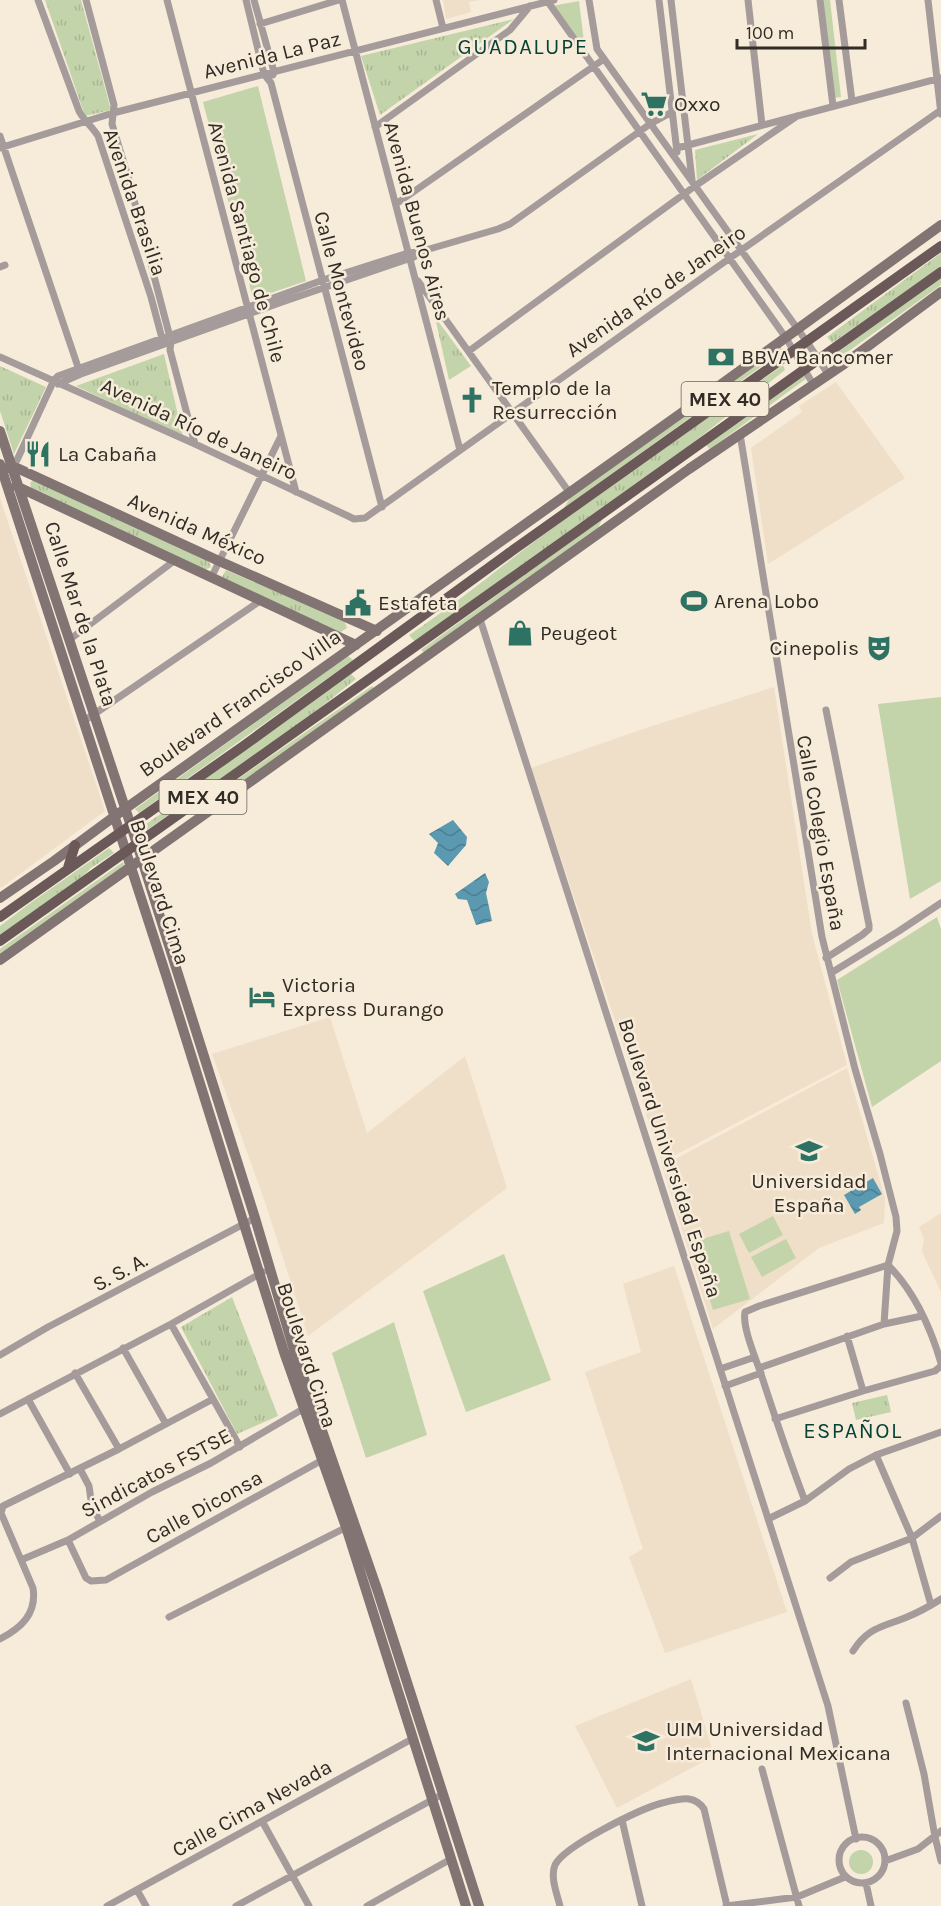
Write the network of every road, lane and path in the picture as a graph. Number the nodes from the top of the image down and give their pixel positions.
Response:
1 (38, 0) edge
2 (86, 0) edge
3 (167, 0) edge
4 (246, 0) edge
5 (254, 0) edge
6 (340, 0) edge
7 (436, 0) edge
8 (590, 0) edge
9 (659, 0) edge
10 (670, 0) edge
11 (748, 0) edge
12 (820, 0) edge
13 (839, 0) edge
14 (928, 0) edge
15 (551, 1) edge
16 (530, 6) junction
17 (260, 24) junction
18 (443, 28) junction
19 (356, 51) junction
20 (604, 59) junction
21 (593, 66) junction
22 (274, 72) junction
23 (264, 75) junction
24 (939, 78) edge
25 (271, 83) junction
26 (192, 93) junction
27 (852, 101) junction
28 (833, 106) junction
29 (672, 112) junction
30 (941, 112) edge
31 (113, 113) junction
32 (797, 116) junction
33 (86, 122) junction
34 (650, 124) junction
35 (762, 125) junction
36 (375, 127) junction
37 (640, 132) junction
38 (0, 136) edge
39 (688, 145) junction
40 (2, 148) edge
41 (677, 148) junction
42 (678, 163) junction
43 (693, 184) junction
44 (684, 194) junction
45 (396, 204) junction
46 (941, 225) edge
47 (941, 246) edge
48 (741, 251) junction
49 (409, 256) junction
50 (730, 258) junction
51 (941, 272) edge
52 (415, 277) junction
53 (323, 283) junction
54 (941, 292) edge
55 (248, 310) junction
56 (798, 330) junction
57 (786, 338) junction
58 (167, 341) junction
59 (469, 351) junction
60 (0, 357) edge
61 (78, 368) junction
62 (828, 374) junction
63 (55, 384) junction
64 (813, 384) junction
65 (513, 412) junction
66 (0, 431) edge
67 (740, 434) junction
68 (281, 436) junction
69 (195, 444) junction
70 (460, 450) junction
71 (4, 466) edge
72 (261, 476) junction
73 (7, 484) junction
74 (19, 487) junction
75 (296, 492) junction
76 (569, 492) junction
77 (382, 507) junction
78 (174, 561) junction
79 (219, 561) junction
80 (211, 578) junction
81 (260, 601) junction
82 (480, 619) junction
83 (376, 631) junction
84 (69, 640) junction
85 (356, 645) junction
86 (826, 710) dead end
87 (89, 718) junction
88 (221, 784) junction
89 (216, 806) junction
90 (125, 809) junction
91 (115, 816) junction
92 (130, 824) junction
93 (120, 831) junction
94 (137, 844) junction
95 (75, 845) junction
96 (126, 852) junction
97 (142, 859) junction
98 (131, 867) junction
99 (68, 868) junction
100 (0, 898) edge
101 (941, 903) edge
102 (0, 917) edge
103 (0, 941) edge
104 (826, 958) junction
105 (0, 960) edge
106 (831, 973) junction
107 (255, 1218) junction
108 (244, 1224) junction
109 (888, 1265) junction
110 (265, 1270) junction
111 (922, 1316) junction
112 (171, 1324) junction
113 (884, 1324) junction
114 (847, 1336) junction
115 (123, 1348) junction
116 (0, 1355) edge
117 (755, 1357) junction
118 (941, 1363) edge
119 (720, 1369) junction
120 (760, 1370) junction
121 (75, 1374) junction
122 (725, 1386) junction
123 (864, 1391) junction
124 (28, 1399) junction
125 (213, 1399) junction
126 (303, 1409) junction
127 (0, 1414) edge
128 (775, 1419) junction
129 (166, 1424) junction
130 (941, 1432) edge
131 (240, 1447) junction
132 (119, 1449) junction
133 (876, 1455) junction
134 (326, 1458) junction
135 (80, 1469) junction
136 (70, 1474) junction
137 (805, 1501) junction
138 (1, 1509) edge
139 (941, 1516) edge
140 (768, 1519) junction
141 (100, 1521) junction
142 (350, 1525) junction
143 (912, 1538) junction
144 (68, 1540) junction
145 (21, 1560) junction
146 (830, 1578) dead end
147 (372, 1593) junction
148 (941, 1599) edge
149 (931, 1605) junction
150 (169, 1617) dead end
151 (0, 1639) edge
152 (853, 1651) dead end
153 (906, 1702) dead end
154 (412, 1739) junction
155 (762, 1769) dead end
156 (443, 1794) junction
157 (432, 1800) junction
158 (622, 1820) junction
159 (262, 1821) junction
160 (941, 1831) edge
161 (935, 1837) junction
162 (856, 1839) junction
163 (451, 1859) junction
164 (885, 1861) junction
165 (941, 1861) edge
166 (292, 1875) junction
167 (845, 1876) junction
168 (866, 1883) junction
169 (137, 1890) junction
170 (797, 1897) junction
171 (107, 1906) edge
172 (146, 1906) edge
173 (236, 1906) edge
174 (309, 1906) edge
175 (367, 1906) edge
176 (466, 1906) edge
177 (479, 1906) edge
178 (560, 1906) edge
179 (642, 1906) edge
180 (727, 1906) edge
181 (799, 1906) edge
182 (871, 1906) edge

1 - 33 street, Avenida Brasilia
2 - 31 street, Avenida Brasilia
3 - 26 street, Avenida Santiago de Chile
4 - 23 street, Calle Montevideo
5 - 17 street
6 - 17 street
6 - 19 street, Avenida Buenos Aires
7 - 18 street
8 - 20 street
9 - 29 street
10 - 39 street
11 - 35 street
12 - 28 street
13 - 27 street
14 - 24 street
15 - 16 street, Avenida La Paz
15 - 21 street
16 - 18 street, Avenida La Paz
16 - 36 street
17 - 22 street
18 - 19 street, Avenida La Paz
19 - 22 street, Avenida La Paz
19 - 36 street, Avenida Buenos Aires
20 - 21 street
20 - 34 street
21 - 37 street
21 - 45 street
22 - 23 street, Avenida La Paz
22 - 25 street, Calle Montevideo
23 - 25 street, Calle Montevideo
23 - 26 street, Avenida La Paz
24 - 27 street
24 - 30 street
25 - 53 street, Calle Montevideo
26 - 31 street, Avenida La Paz
26 - 55 street, Avenida Santiago de Chile
27 - 28 street
28 - 32 street
29 - 34 street
29 - 41 street
30 - 48 street, Avenida Río de Janeiro
31 - 33 street, Avenida La Paz
31 - 58 street, Avenida Brasilia
32 - 35 street
32 - 43 street
33 - 40 street, Avenida La Paz
33 - 58 street, Avenida Brasilia
34 - 37 street
34 - 42 street
35 - 39 street
36 - 45 street, Avenida Buenos Aires
37 - 44 street
37 - 49 street
38 - 40 street
39 - 41 street
39 - 43 street
40 - 61 street
41 - 42 street
42 - 43 street
43 - 44 street
43 - 48 street
44 - 50 street
44 - 59 street
45 - 49 street, Avenida Buenos Aires
46 - 56 main road, Boulevard Francisco Villa
47 - 92 main road, Boulevard Francisco Villa / MEX 40, bridge
48 - 50 street, Avenida Río de Janeiro
48 - 56 street
49 - 52 street, Avenida Buenos Aires
49 - 53 street
50 - 57 street
50 - 65 street, Avenida Río de Janeiro
51 - 88 main road, MEX 40, bridge
52 - 59 street
52 - 70 street, Avenida Buenos Aires
53 - 55 street
53 - 77 street, Calle Montevideo
54 - 62 main road
55 - 58 street
55 - 68 street, Avenida Santiago de Chile
56 - 57 main road, Boulevard Francisco Villa
56 - 62 street
57 - 64 street
57 - 76 main road, Boulevard Francisco Villa
58 - 61 street
58 - 63 street
58 - 69 street, Avenida Brasilia
59 - 65 street
60 - 63 street, Avenida Río de Janeiro
61 - 63 street
62 - 64 main road
63 - 69 street, Avenida Río de Janeiro
63 - 71 street
64 - 67 main road
65 - 70 street, Avenida Río de Janeiro
65 - 76 street
66 - 71 main road, Calle Mar de la Plata
67 - 82 main road
67 - 104 street, Calle Colegio España
68 - 72 street
68 - 75 street, Avenida Santiago de Chile
69 - 72 street, Avenida Río de Janeiro
70 - 77 street, Avenida Río de Janeiro
71 - 73 main road
71 - 74 main road, Calle Mar de la Plata
71 - 79 main road, Avenida México
72 - 75 street, Avenida Río de Janeiro
72 - 79 street
73 - 74 main road, Avenida México
73 - 87 main road
74 - 78 main road, Avenida México
74 - 84 main road, Calle Mar de la Plata
75 - 77 street, Avenida Río de Janeiro
76 - 83 main road, Boulevard Francisco Villa
78 - 80 main road, Avenida México
78 - 84 street
79 - 80 street
79 - 83 main road, Avenida México
80 - 81 main road, Avenida México
81 - 85 main road, Avenida México
81 - 87 street
82 - 89 main road
82 - 119 street, Boulevard Universidad España
83 - 85 main road, Boulevard Francisco Villa
84 - 87 main road, Calle Mar de la Plata
85 - 90 main road, Boulevard Francisco Villa
86 - 104 street
87 - 90 main road, Calle Mar de la Plata
87 - 91 main road, Boulevard Cima
88 - 89 main road
88 - 94 main road, MEX 40
89 - 97 main road
90 - 91 main road, Boulevard Francisco Villa
90 - 92 main road, Calle Mar de la Plata
91 - 93 main road, Boulevard Cima
91 - 95 main road, Boulevard Francisco Villa
92 - 93 main road, Boulevard Francisco Villa / MEX 40
92 - 94 main road, Boulevard Cima
93 - 96 main road, Boulevard Cima
93 - 99 main road, Boulevard Francisco Villa / MEX 40
94 - 96 main road, MEX 40
94 - 97 main road, Boulevard Cima
95 - 99 main road
95 - 100 main road, Boulevard Francisco Villa
96 - 98 main road, Boulevard Cima
96 - 103 main road, MEX 40
97 - 98 main road
97 - 107 main road, Boulevard Cima
98 - 105 main road
98 - 108 main road, Boulevard Cima
99 - 102 main road, Boulevard Francisco Villa / MEX 40
101 - 106 street
104 - 106 street, Calle Colegio España
106 - 109 street, Calle Colegio España
107 - 108 street, S. S. A.
107 - 110 main road, Boulevard Cima
108 - 110 main road, Boulevard Cima
108 - 116 street, S. S. A.
109 - 111 street
109 - 113 street
109 - 117 street
110 - 112 street
110 - 126 main road, Boulevard Cima
110 - 134 main road, Boulevard Cima
111 - 113 street
111 - 118 street
112 - 115 street
112 - 125 street
113 - 114 street
114 - 120 street
114 - 123 street
115 - 121 street
115 - 129 street
117 - 119 street
117 - 120 street
118 - 123 street
119 - 122 street, Boulevard Universidad España
120 - 122 street
120 - 128 street
121 - 124 street
121 - 132 street
122 - 140 street, Boulevard Universidad España
123 - 128 street
124 - 127 street
124 - 136 street
125 - 129 street
125 - 131 street
126 - 131 street, Sindicatos FSTSE
126 - 134 main road, Boulevard Cima
128 - 137 street
129 - 132 street
130 - 133 street
131 - 141 street, Sindicatos FSTSE
132 - 135 street
133 - 137 street
133 - 143 street
134 - 142 main road, Boulevard Cima
134 - 144 street, Calle Diconsa
135 - 136 street
135 - 141 street
136 - 138 street
137 - 140 street
138 - 145 street
139 - 143 street
140 - 162 street, Boulevard Universidad España
141 - 144 street, Sindicatos FSTSE
142 - 147 main road, Boulevard Cima
142 - 150 street
143 - 146 street
143 - 149 street
144 - 145 street, Sindicatos FSTSE
145 - 151 street
147 - 154 main road, Boulevard Cima
147 - 156 main road, Boulevard Cima
148 - 149 street
149 - 152 street
153 - 161 street
154 - 157 main road, Boulevard Cima
154 - 159 street, Calle Cima Nevada
155 - 170 street
156 - 157 street
156 - 177 main road, Boulevard Cima
157 - 163 main road, Boulevard Cima
157 - 166 street
158 - 178 street
158 - 179 street
158 - 180 street
159 - 166 street
159 - 169 street, Calle Cima Nevada
160 - 161 street
161 - 164 street
161 - 165 street
162 - 164 street
162 - 167 street
163 - 175 street
163 - 176 main road, Boulevard Cima
164 - 168 street
166 - 173 street
166 - 174 street
167 - 168 street
167 - 170 street
168 - 182 street
169 - 171 street, Calle Cima Nevada
169 - 172 street
170 - 180 street
170 - 181 street

